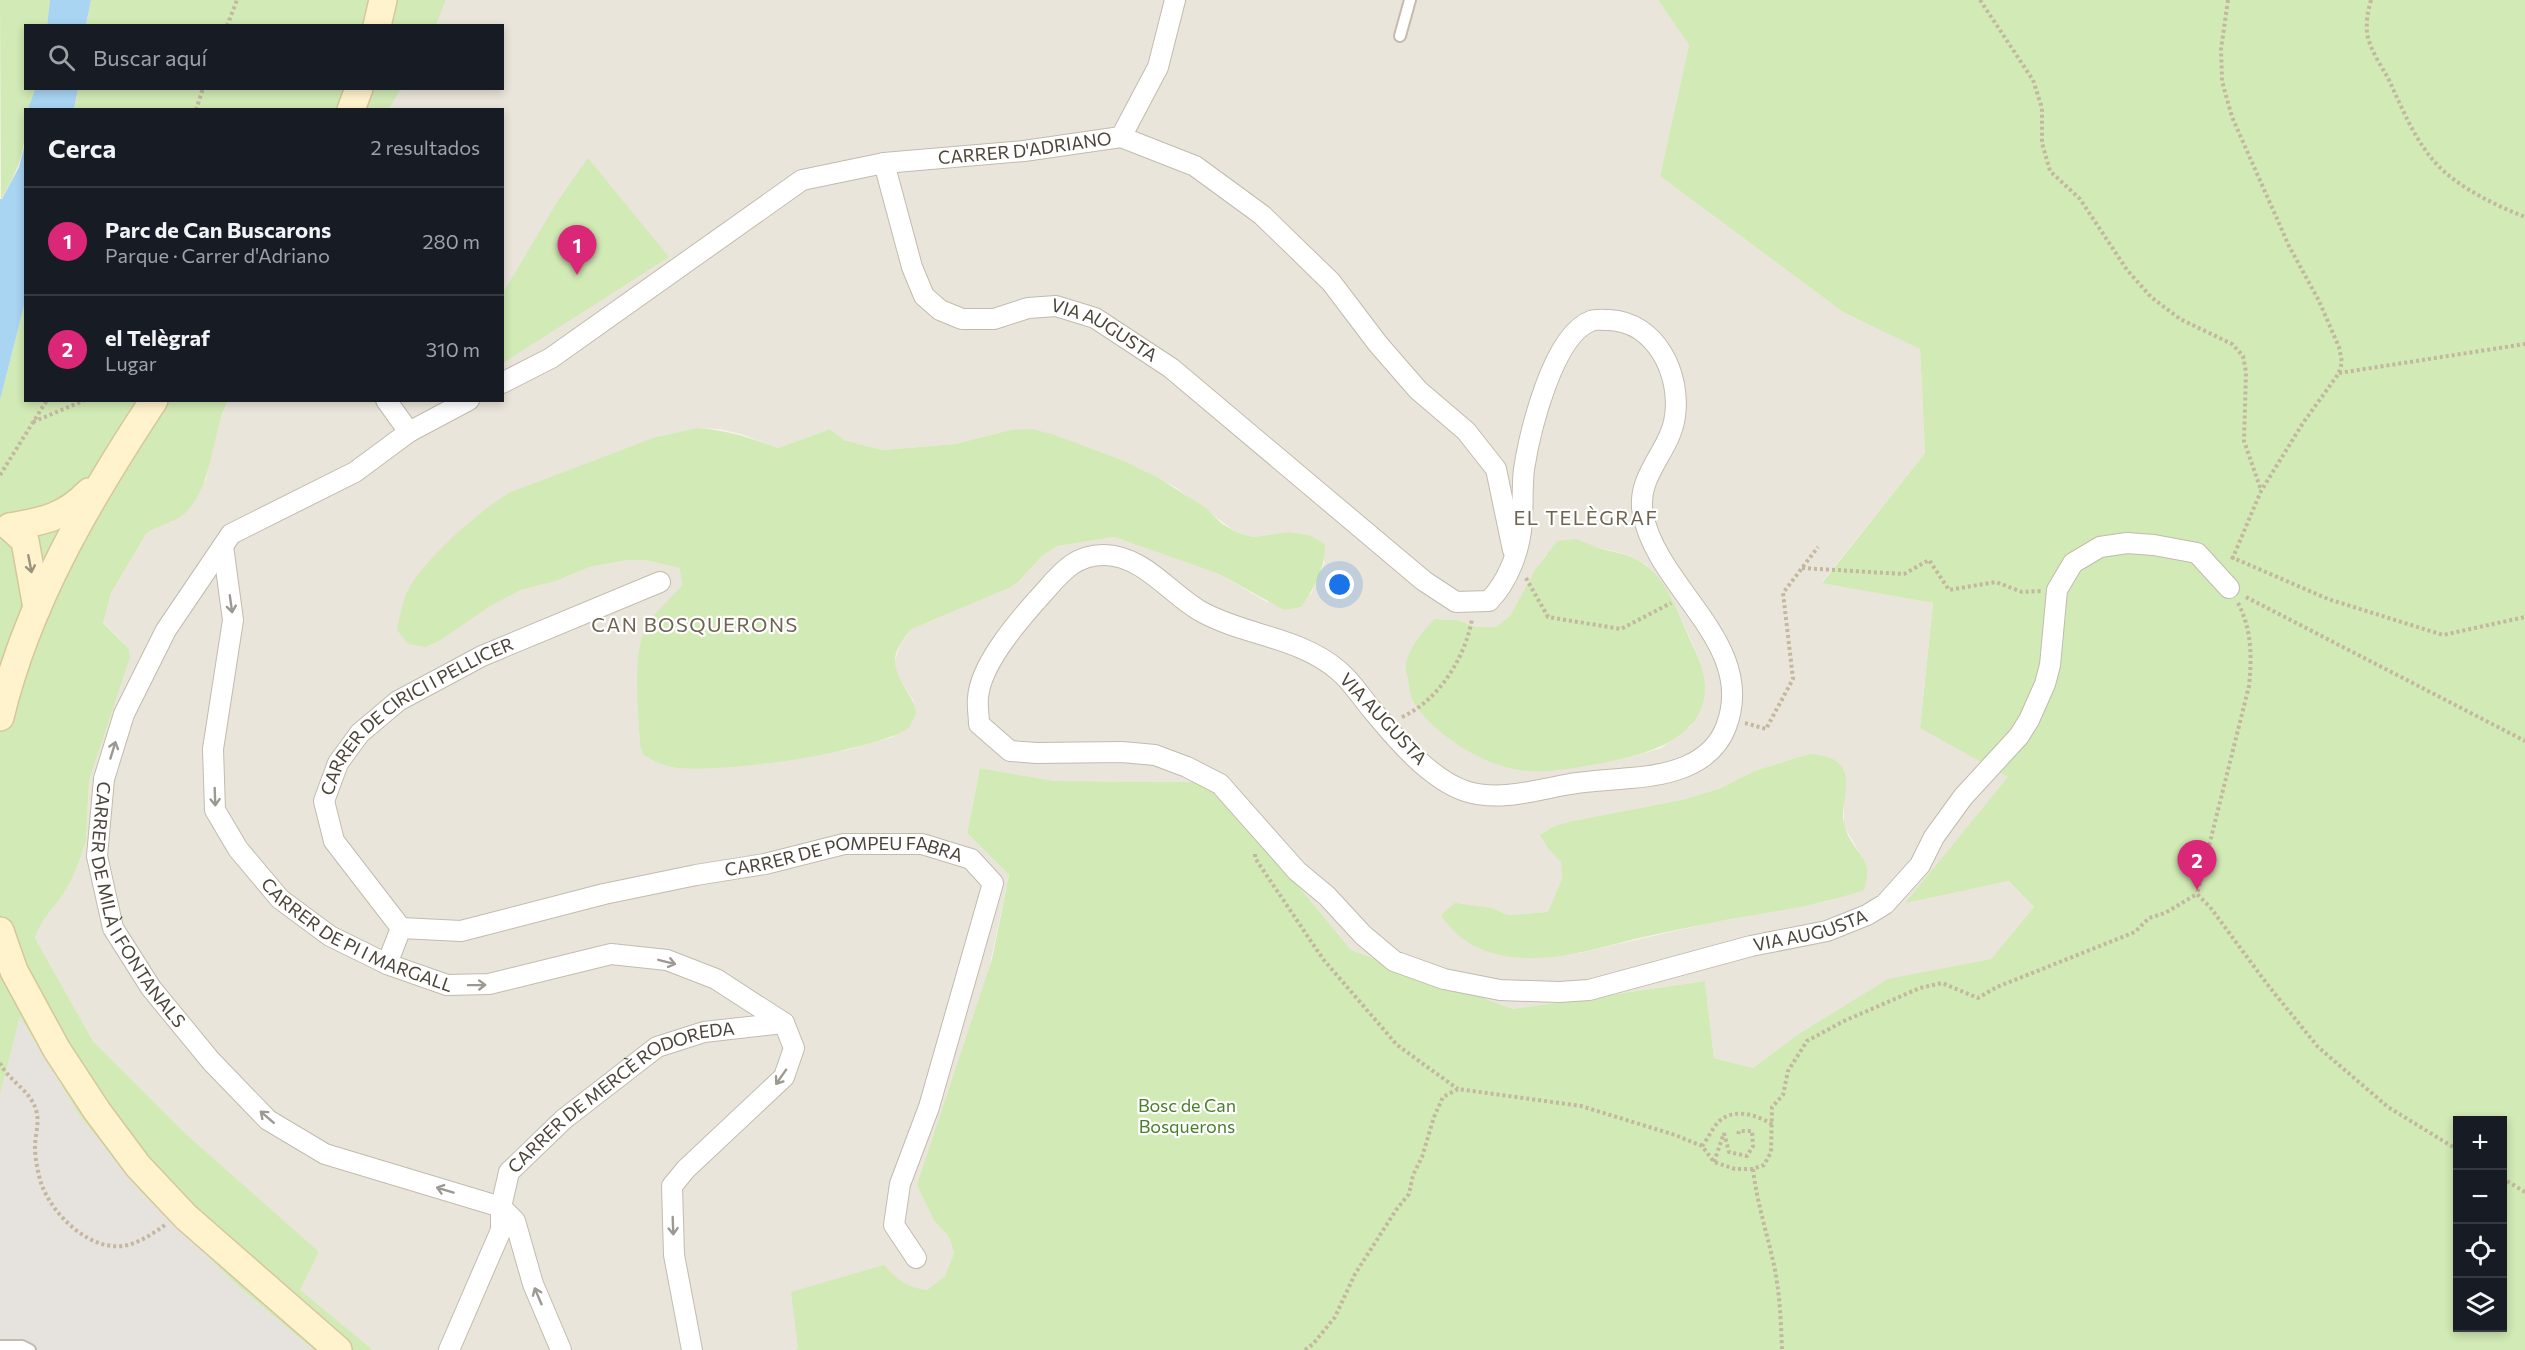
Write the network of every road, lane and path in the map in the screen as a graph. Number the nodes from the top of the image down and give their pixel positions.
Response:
1 (237, 0) edge
2 (383, 0) edge
3 (1175, 0) edge
4 (1410, 0) edge
5 (1980, 0) edge
6 (2228, 0) edge
7 (2371, 0) edge
8 (228, 24) edge
9 (377, 24) edge
10 (1400, 36) dead end
11 (202, 90) edge
12 (358, 90) edge
13 (197, 108) edge
14 (352, 108) edge
15 (1121, 137) junction
16 (884, 163) junction
17 (2525, 217) edge
18 (2525, 344) edge
19 (2339, 373) junction
20 (504, 382) edge
21 (46, 402) edge
22 (80, 402) edge
23 (153, 402) edge
24 (387, 402) edge
25 (465, 402) edge
26 (33, 423) junction
27 (409, 432) junction
28 (0, 475) edge
29 (103, 478) junction
30 (2261, 491) junction
31 (5, 526) edge
32 (66, 544) junction
33 (223, 546) junction
34 (1818, 547) dead end
35 (1514, 556) junction
36 (2231, 557) junction
37 (1802, 568) junction
38 (660, 582) dead end
39 (2229, 588) junction
40 (2056, 590) junction
41 (1686, 596) junction
42 (1476, 601) junction
43 (37, 608) junction
44 (2525, 617) edge
45 (0, 717) edge
46 (1730, 718) junction
47 (1385, 726) junction
48 (2525, 741) edge
49 (1252, 821) junction
50 (2197, 894) junction
51 (401, 928) junction
52 (0, 931) edge
53 (387, 964) junction
54 (784, 1023) junction
55 (0, 1063) edge
56 (1458, 1089) junction
57 (1772, 1124) junction
58 (1738, 1135) dead end
59 (1702, 1146) junction
60 (2453, 1148) edge
61 (1714, 1162) junction
62 (1753, 1169) junction
63 (2507, 1181) edge
64 (2525, 1192) edge
65 (501, 1207) junction
66 (165, 1224) dead end
67 (916, 1258) dead end
68 (0, 1346) edge
69 (30, 1350) edge
70 (338, 1350) edge
71 (449, 1350) edge
72 (561, 1350) edge
73 (692, 1350) edge
74 (1305, 1350) edge
75 (1782, 1350) edge

1 - 8 path
2 - 9 street
3 - 15 street
4 - 10 lane
5 - 30 path
6 - 19 path
7 - 17 path
11 - 13 path
12 - 14 street
15 - 16 street, CARRER D'ADRIANO
15 - 35 street, CARRER D'ADRIANO
16 - 20 street, CARRER D'ADRIANO
16 - 42 street, VIA AUGUSTA
18 - 19 path
19 - 30 path
21 - 26 path
22 - 26 path
23 - 29 street
24 - 27 street
25 - 27 street
26 - 28 path
27 - 33 street, CARRER DE MILÀ I FONTANALS
29 - 31 street
29 - 32 street
30 - 36 path
31 - 32 street
31 -> 43 street
32 - 43 street
33 -> 53 street, CARRER DE PI I MARGALL
65 -> 33 street, CARRER DE MILÀ I FONTANALS
34 - 37 path
35 - 41 path
35 - 41 street, VIA AUGUSTA
35 - 42 street, VIA AUGUSTA
36 - 39 path
36 - 44 path
37 - 40 path
37 - 46 path
38 - 51 street, CARRER DE CIRICI I PELLICER
39 - 40 street, VIA AUGUSTA
39 - 48 path
39 - 50 path
40 - 49 street, VIA AUGUSTA
41 - 46 street, VIA AUGUSTA
42 - 47 path
43 - 45 street
46 - 47 street, VIA AUGUSTA
47 - 49 street, VIA AUGUSTA
49 - 56 path
50 - 57 path
50 - 60 path
51 - 53 street
51 - 67 street, CARRER DE POMPEU FABRA
52 - 70 street
53 -> 54 street, CARRER DE PI I MARGALL
54 - 65 street, CARRER DE MERCÈ RODOREDA
54 -> 73 street
55 - 66 path
56 - 59 path
56 - 74 path
57 - 59 path
57 - 62 path
58 - 61 path
59 - 61 path
61 - 62 path
62 - 75 path
63 - 64 path
65 - 71 street, CARRER DE MERCÈ RODOREDA
72 -> 65 street
68 - 69 lane

